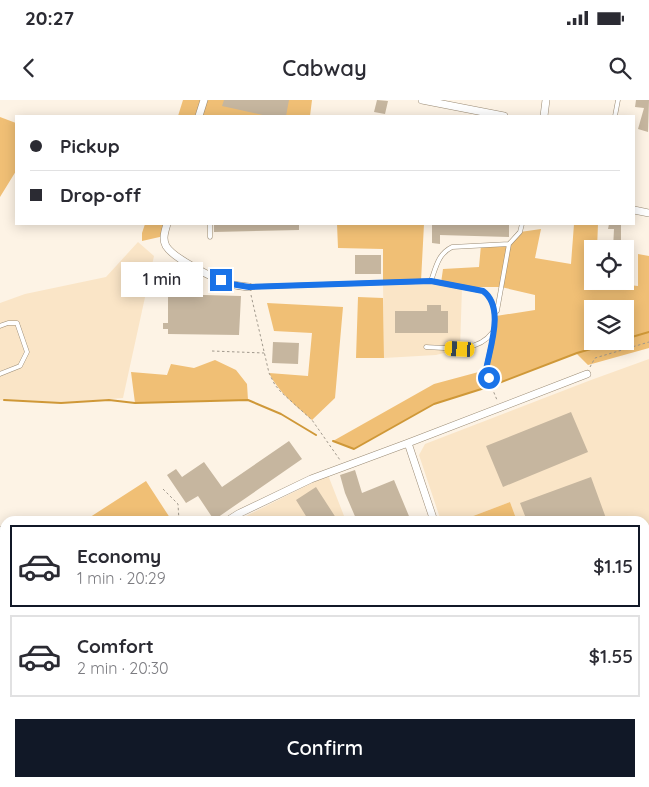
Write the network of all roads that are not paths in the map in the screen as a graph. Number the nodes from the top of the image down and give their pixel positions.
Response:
1 (204, 100) edge
2 (422, 100) edge
3 (546, 100) edge
4 (618, 100) edge
5 (199, 115) edge
6 (499, 115) edge
7 (544, 115) edge
8 (615, 115) edge
9 (635, 210) edge
10 (649, 213) edge
11 (167, 225) edge
12 (210, 225) edge
13 (522, 225) edge
14 (210, 237) dead end
15 (509, 244) junction
16 (431, 281) junction
17 (249, 287) joint
18 (496, 316) junction
19 (0, 326) edge
20 (493, 332) junction
21 (426, 347) dead end
22 (0, 374) edge
23 (586, 374) road end
24 (489, 378) road end
25 (408, 443) junction
26 (235, 516) edge
27 (432, 516) edge

1 - 5 street
2 - 6 street
3 - 7 street
4 - 8 lane
9 - 10 street
11 - 17 street
12 - 14 lane
13 - 15 lane
15 - 16 lane
15 - 18 lane
16 - 17 lane
16 - 18 lane
18 - 20 lane
19 - 22 lane
20 - 21 lane
20 - 24 lane
23 - 25 street
25 - 26 street
25 - 27 street

